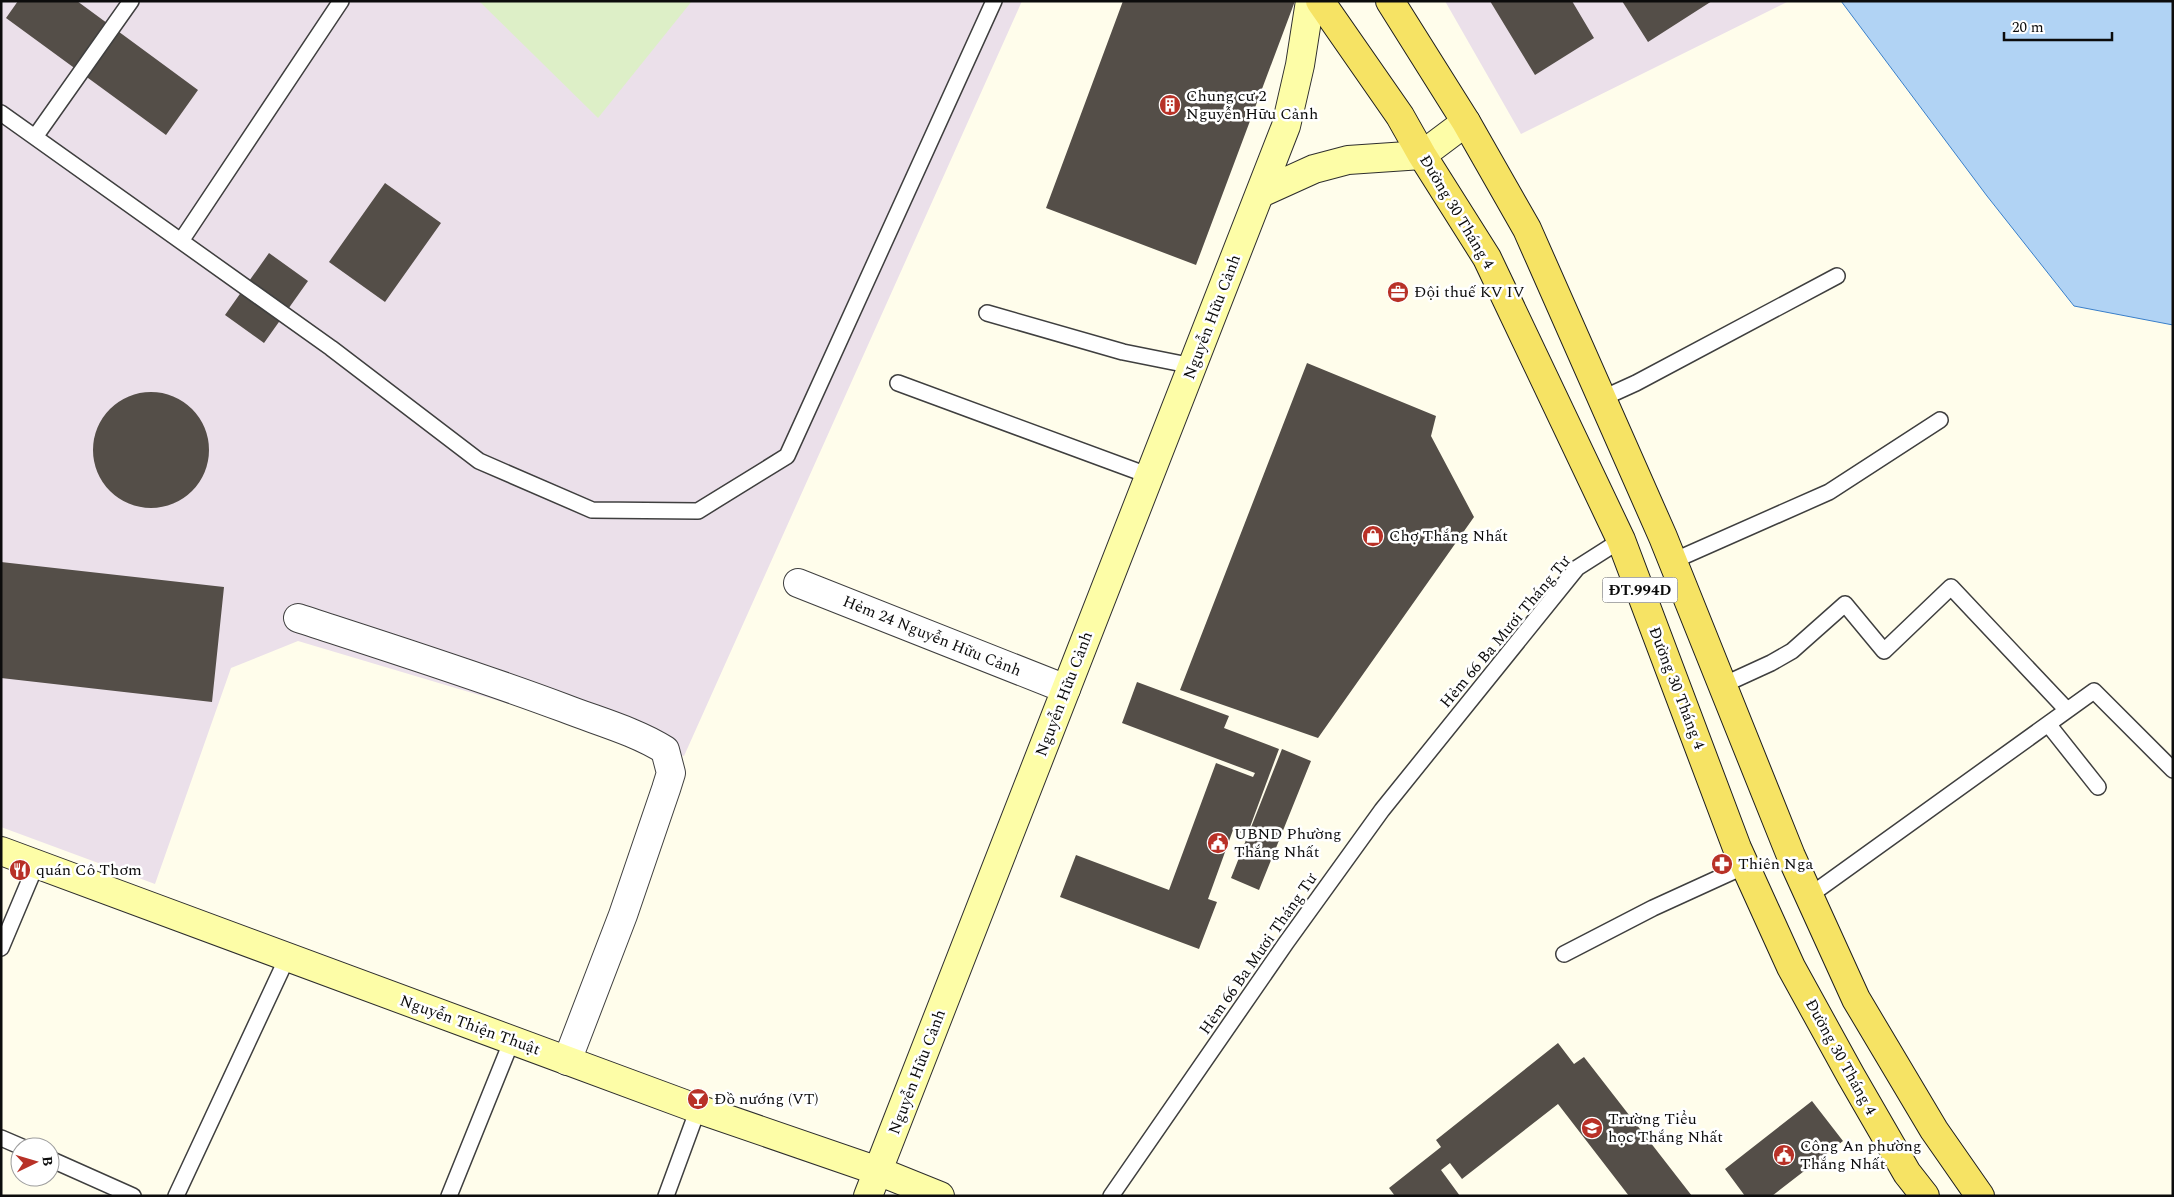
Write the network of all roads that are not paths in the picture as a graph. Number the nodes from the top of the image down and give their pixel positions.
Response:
1 (131, 1) edge
2 (341, 1) edge
3 (994, 1) edge
4 (1310, 1) edge
5 (1320, 1) edge
6 (1390, 1) edge
7 (1, 113) edge
8 (1466, 122) junction
9 (36, 137) junction
10 (1422, 155) junction
11 (1261, 193) junction
12 (181, 241) junction
13 (1837, 276) dead end
14 (987, 313) dead end
15 (1193, 366) junction
16 (898, 383) dead end
17 (1603, 398) junction
18 (1940, 420) dead end
19 (1150, 476) junction
20 (1622, 540) junction
21 (1673, 561) junction
22 (798, 583) dead end
23 (298, 618) dead end
24 (1723, 685) junction
25 (1066, 689) junction
26 (2067, 710) junction
27 (2048, 724) junction
28 (2173, 770) edge
29 (2098, 787) dead end
30 (1, 851) edge
31 (36, 865) junction
32 (1745, 866) junction
33 (1809, 896) junction
34 (1, 948) edge
35 (1564, 954) dead end
36 (287, 958) junction
37 (1866, 1014) junction
38 (512, 1040) junction
39 (1833, 1043) junction
40 (568, 1061) junction
41 (698, 1109) junction
42 (60, 1163) edge
43 (873, 1183) edge
44 (133, 1196) edge
45 (176, 1196) edge
46 (449, 1196) edge
47 (666, 1196) edge
48 (940, 1196) edge
49 (1110, 1196) edge
50 (1925, 1196) edge
51 (1980, 1196) edge

1 - 9 lane
2 - 12 lane
3 - 12 lane
4 - 11 street, Nguyễn Hữu Cảnh
5 - 10 main road, Đường 30 Tháng 4 / ĐT.994D
6 - 8 main road, ĐT.994D
7 - 9 lane
8 - 10 street
8 - 17 main road, ĐT.994D
9 - 12 lane
10 - 11 street
10 - 20 main road, Đường 30 Tháng 4 / ĐT.994D
11 - 15 street, Nguyễn Hữu Cảnh
13 - 17 lane
14 - 15 lane
15 - 19 street, Nguyễn Hữu Cảnh
16 - 19 lane
17 - 21 main road, ĐT.994D
18 - 21 lane
19 - 25 street, Nguyễn Hữu Cảnh
20 - 32 main road, Đường 30 Tháng 4 / ĐT.994D
20 - 49 lane, Hẻm 66 Ba Mươi Tháng Tư
21 - 24 main road, ĐT.994D
22 - 25 street, Hẻm 24 Nguyễn Hữu Cảnh
23 - 40 street
24 - 26 lane
24 - 33 main road, ĐT.994D
25 - 43 street, Nguyễn Hữu Cảnh
26 - 27 lane
26 - 28 lane
27 - 29 lane
27 - 33 lane
30 - 31 street, Nguyễn Thiện Thuật
31 - 34 lane
31 - 36 street, Nguyễn Thiện Thuật
32 - 35 lane
32 - 39 main road, Đường 30 Tháng 4 / ĐT.994D
33 - 37 main road, ĐT.994D
36 - 38 street, Nguyễn Thiện Thuật
36 - 45 lane
37 - 39 main road
37 - 51 main road, ĐT.994D
38 - 40 street, Nguyễn Thiện Thuật
38 - 46 lane
39 - 50 main road, Đường 30 Tháng 4 / ĐT.994D
40 - 41 street, Nguyễn Thiện Thuật
41 - 43 street, Nguyễn Thiện Thuật
41 - 47 lane
42 - 44 lane
43 - 48 street, Nguyễn Thiện Thuật

